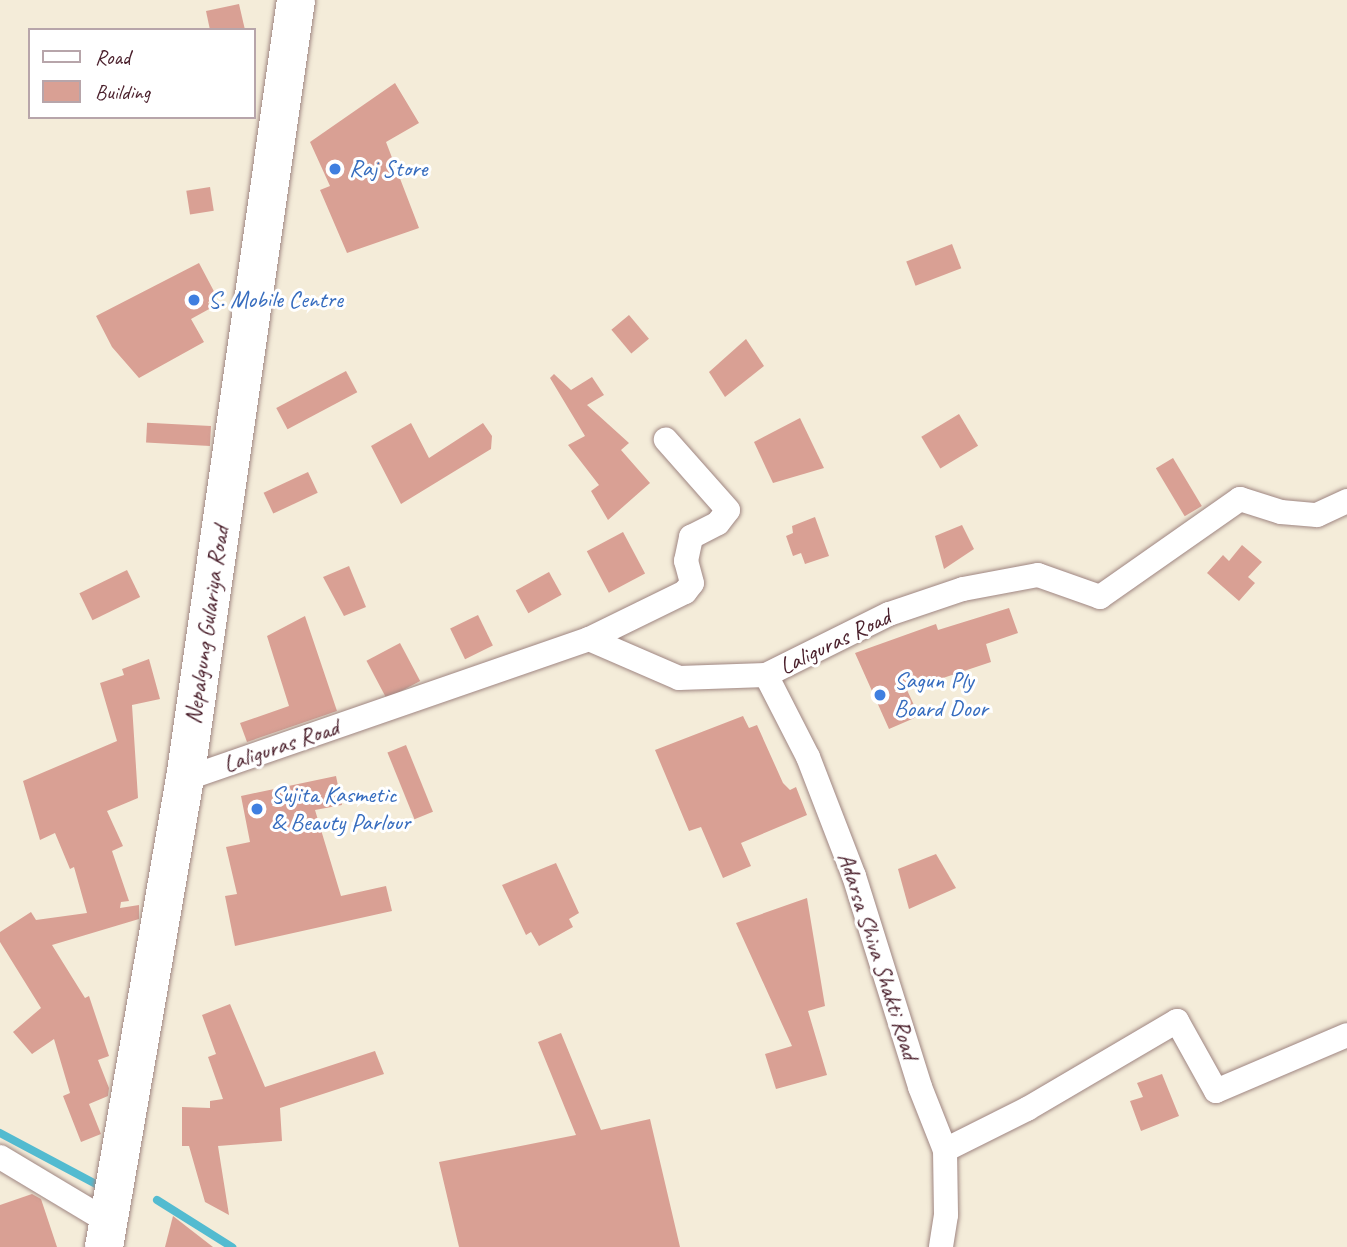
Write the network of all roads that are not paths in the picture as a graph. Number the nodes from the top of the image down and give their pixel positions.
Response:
1 (296, 0) edge
2 (666, 440) dead end
3 (1347, 501) edge
4 (589, 639) junction
5 (766, 675) junction
6 (185, 779) junction
7 (1347, 1035) edge
8 (945, 1150) junction
9 (0, 1157) edge
10 (106, 1234) edge
11 (941, 1247) edge

1 - 6 main road, Nepalgung Gulariya Road
2 - 4 street
3 - 5 street, Laliguras Road
4 - 5 street, Laliguras Road
4 - 6 street, Laliguras Road
5 - 8 street, Adarsa Shiva Shakti Road
6 - 10 main road, Nepalgung Gulariya Road
7 - 8 street
8 - 11 street, Adarsa Shiva Shakti Road
9 - 10 street

